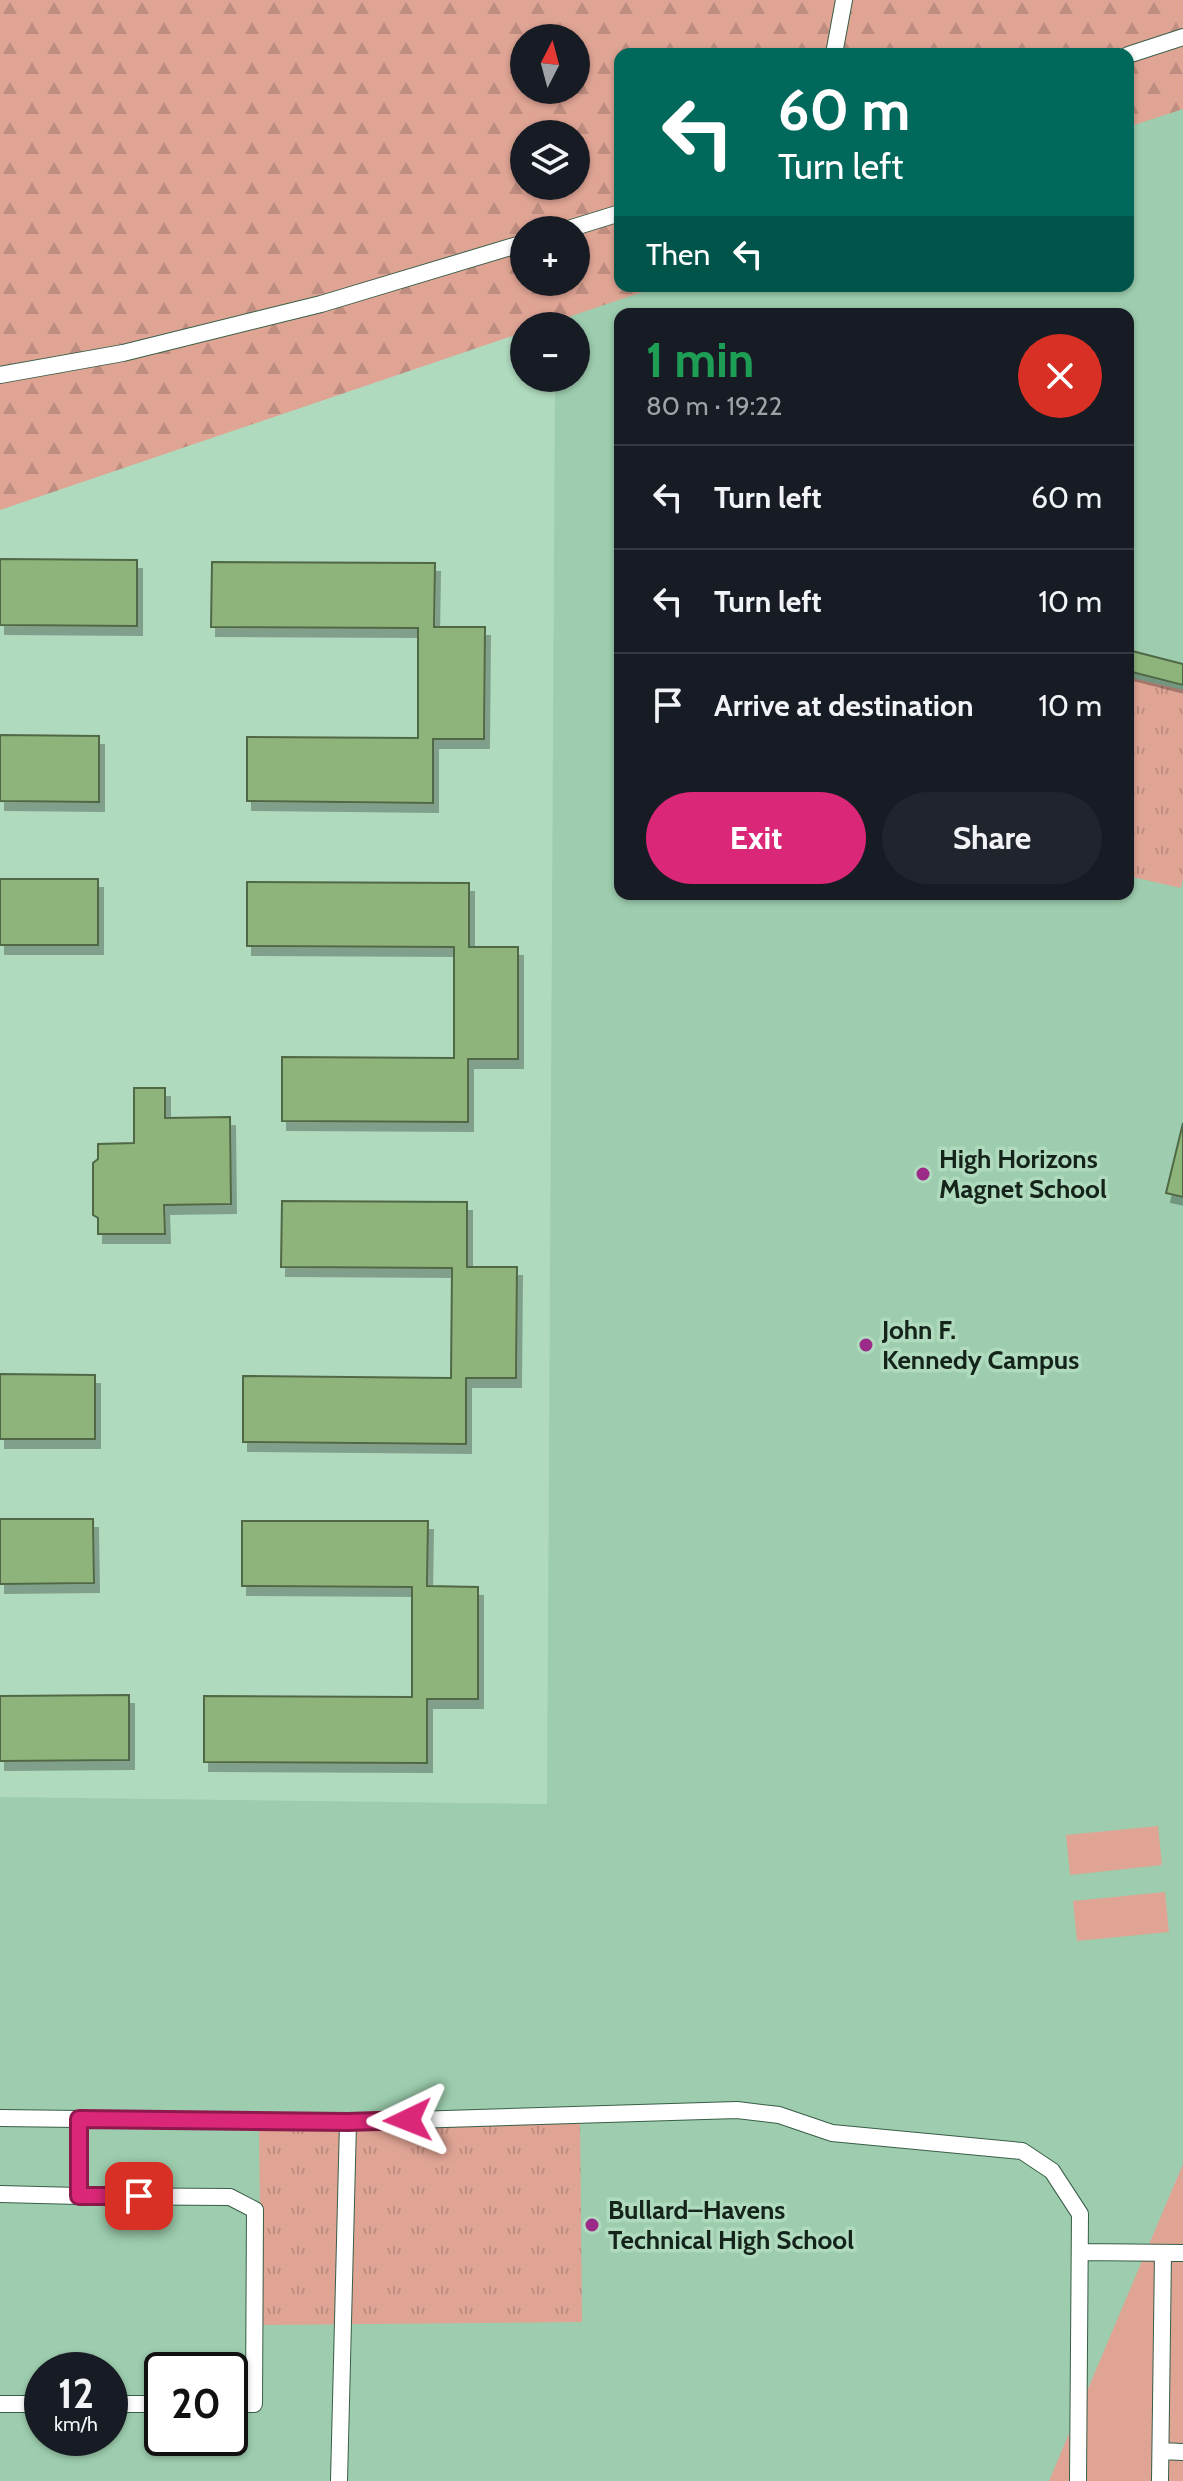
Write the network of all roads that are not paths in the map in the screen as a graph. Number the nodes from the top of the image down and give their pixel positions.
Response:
1 (844, 0) edge
2 (1183, 37) edge
3 (835, 48) edge
4 (1134, 53) edge
5 (614, 215) edge
6 (590, 222) edge
7 (510, 247) edge
8 (0, 375) edge
9 (0, 2118) edge
10 (79, 2119) junction
11 (348, 2122) junction
12 (0, 2194) edge
13 (79, 2196) junction
14 (1080, 2252) junction
15 (1163, 2253) junction
16 (1183, 2253) edge
17 (0, 2404) edge
18 (24, 2404) edge
19 (248, 2404) edge
20 (1161, 2451) junction
21 (1183, 2452) edge
22 (339, 2481) edge
23 (1078, 2481) edge
24 (1160, 2481) edge

1 - 3 lane
2 - 4 lane
5 - 6 lane
7 - 8 lane
9 - 10 lane
10 - 11 lane
10 - 13 lane
11 - 14 lane
11 - 22 lane
12 - 13 lane
13 - 19 lane
14 - 15 lane
14 - 23 lane
15 - 16 lane
15 - 20 lane
17 - 18 lane
20 - 21 lane
20 - 24 lane

